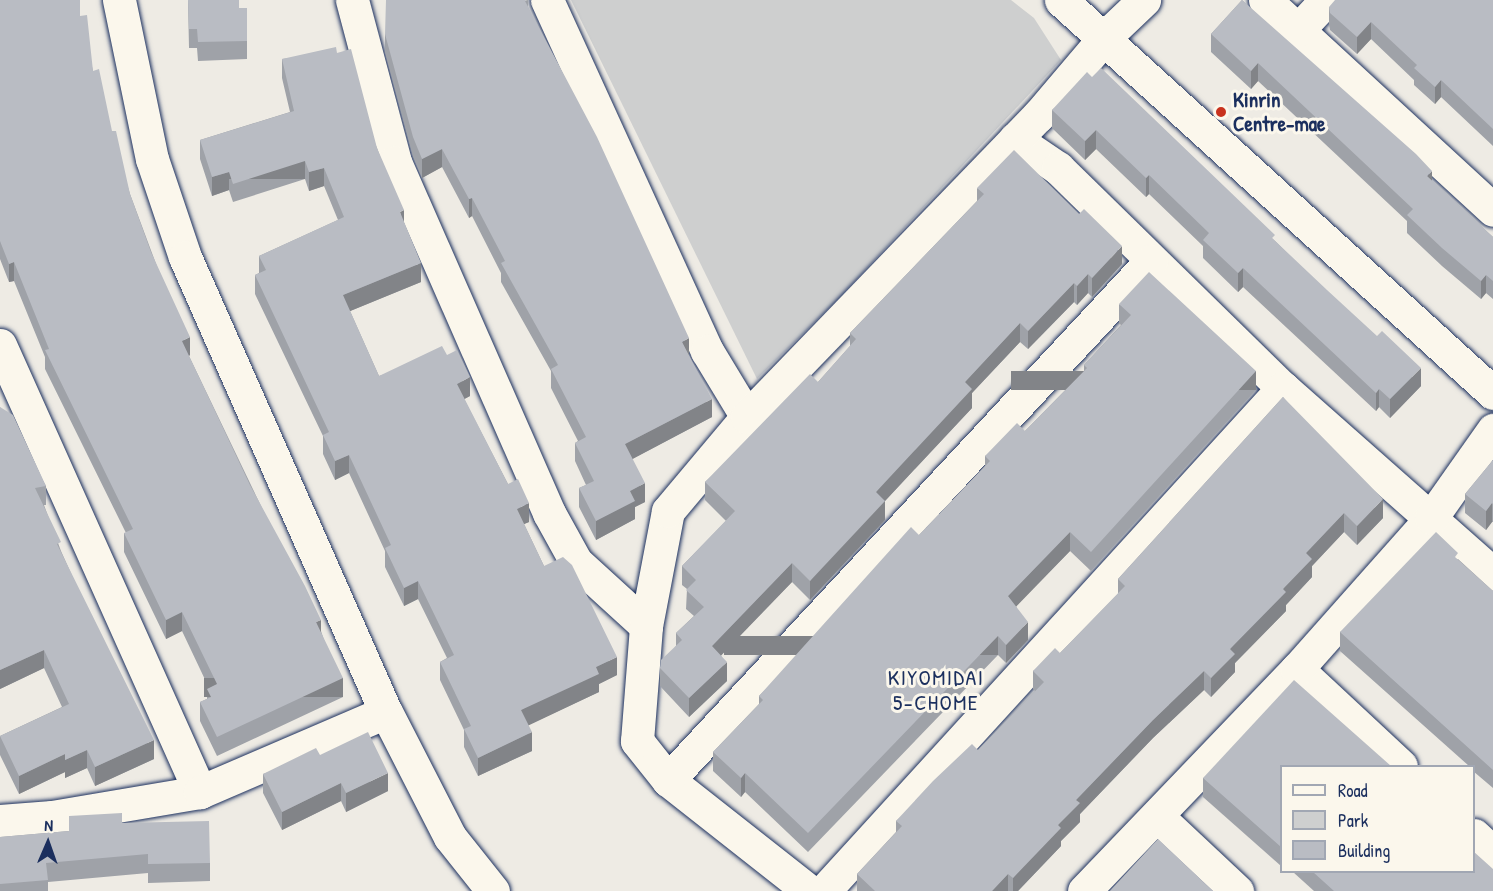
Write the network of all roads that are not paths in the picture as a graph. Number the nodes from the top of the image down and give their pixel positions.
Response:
1 (119, 0) edge
2 (352, 0) edge
3 (547, 0) edge
4 (1061, 0) edge
5 (1144, 0) edge
6 (1265, 0) edge
7 (1326, 0) edge
8 (1298, 30) junction
9 (1105, 37) junction
10 (1015, 139) junction
11 (1493, 210) edge
12 (1151, 261) junction
13 (0, 348) edge
14 (1283, 388) junction
15 (1493, 393) edge
16 (747, 417) junction
17 (1493, 430) edge
18 (1431, 518) junction
19 (1493, 574) edge
20 (646, 626) junction
21 (1297, 669) junction
22 (386, 711) junction
23 (1400, 765) edge
24 (668, 780) junction
25 (200, 792) junction
26 (1157, 816) junction
27 (0, 820) edge
28 (1475, 837) edge
29 (1493, 853) edge
30 (493, 891) edge
31 (808, 891) edge
32 (825, 891) edge
33 (1084, 891) edge
34 (1237, 891) edge

1 - 22 street
2 - 20 street
3 - 16 street
4 - 9 street
5 - 9 street
6 - 8 street
7 - 8 street
8 - 11 street
9 - 10 street
9 - 15 street
10 - 12 street
10 - 16 street
12 - 14 street
12 - 24 street
13 - 25 street
14 - 18 street
14 - 32 street
16 - 20 street
17 - 18 street
18 - 19 street
18 - 21 street
20 - 24 street
21 - 23 street
21 - 26 street
22 - 25 street
22 - 30 street
24 - 31 street
25 - 27 street
26 - 33 street
26 - 34 street
28 - 29 street

